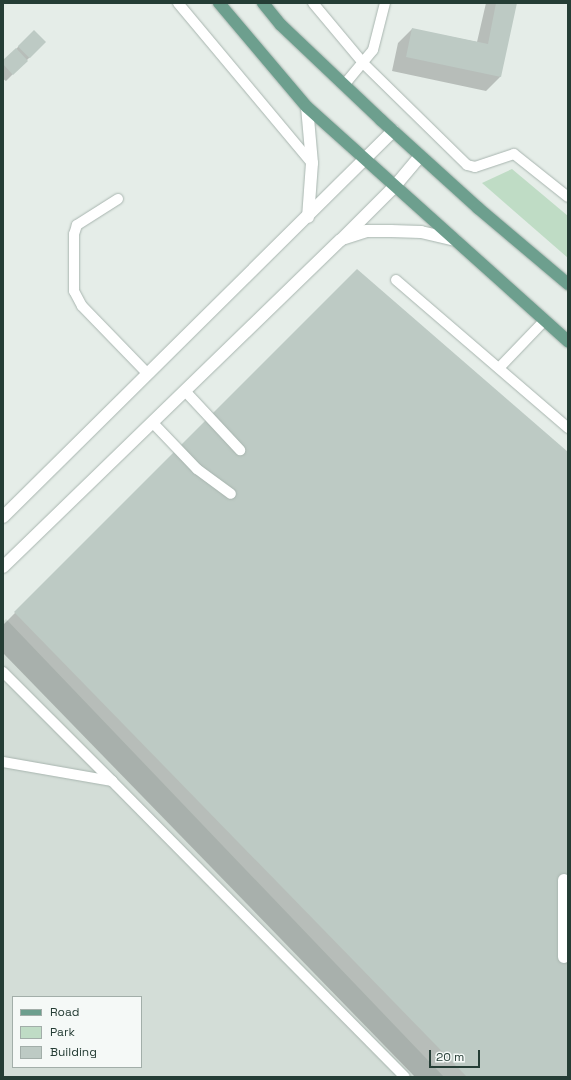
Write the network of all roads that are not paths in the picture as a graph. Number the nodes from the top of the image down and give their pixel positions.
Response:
1 (178, 3) edge
2 (219, 3) edge
3 (264, 3) edge
4 (313, 3) edge
5 (385, 3) edge
6 (364, 64) junction
7 (344, 85) junction
8 (307, 107) junction
9 (393, 131) junction
10 (420, 156) junction
11 (367, 160) junction
12 (312, 162) junction
13 (395, 186) junction
14 (568, 197) edge
15 (118, 198) dead end
16 (308, 218) junction
17 (341, 240) junction
18 (455, 240) junction
19 (396, 280) dead end
20 (568, 284) edge
21 (545, 320) junction
22 (568, 341) edge
23 (499, 368) junction
24 (148, 374) junction
25 (186, 391) junction
26 (153, 422) junction
27 (568, 428) edge
28 (240, 450) dead end
29 (231, 494) dead end
30 (3, 517) edge
31 (3, 568) edge
32 (3, 672) edge
33 (3, 762) edge
34 (112, 781) junction
35 (563, 880) edge
36 (564, 957) dead end
37 (405, 1077) edge

1 - 12 lane
2 - 8 main road
3 - 7 main road
4 - 6 lane
5 - 6 lane
6 - 7 lane
6 - 14 lane
7 - 9 main road
8 - 11 main road
8 - 12 street
9 - 10 main road
9 - 11 street
10 - 13 street
10 - 20 main road
11 - 13 main road
11 - 16 street
12 - 16 street
13 - 17 street
13 - 18 main road
15 - 24 lane
16 - 24 street
17 - 18 street
17 - 25 street
18 - 21 main road
19 - 23 lane
21 - 22 main road
21 - 23 lane
23 - 27 lane
24 - 30 street
25 - 26 street
25 - 28 lane
26 - 29 lane
26 - 31 street
32 - 34 lane
33 - 34 lane
34 - 37 lane
35 - 36 street

